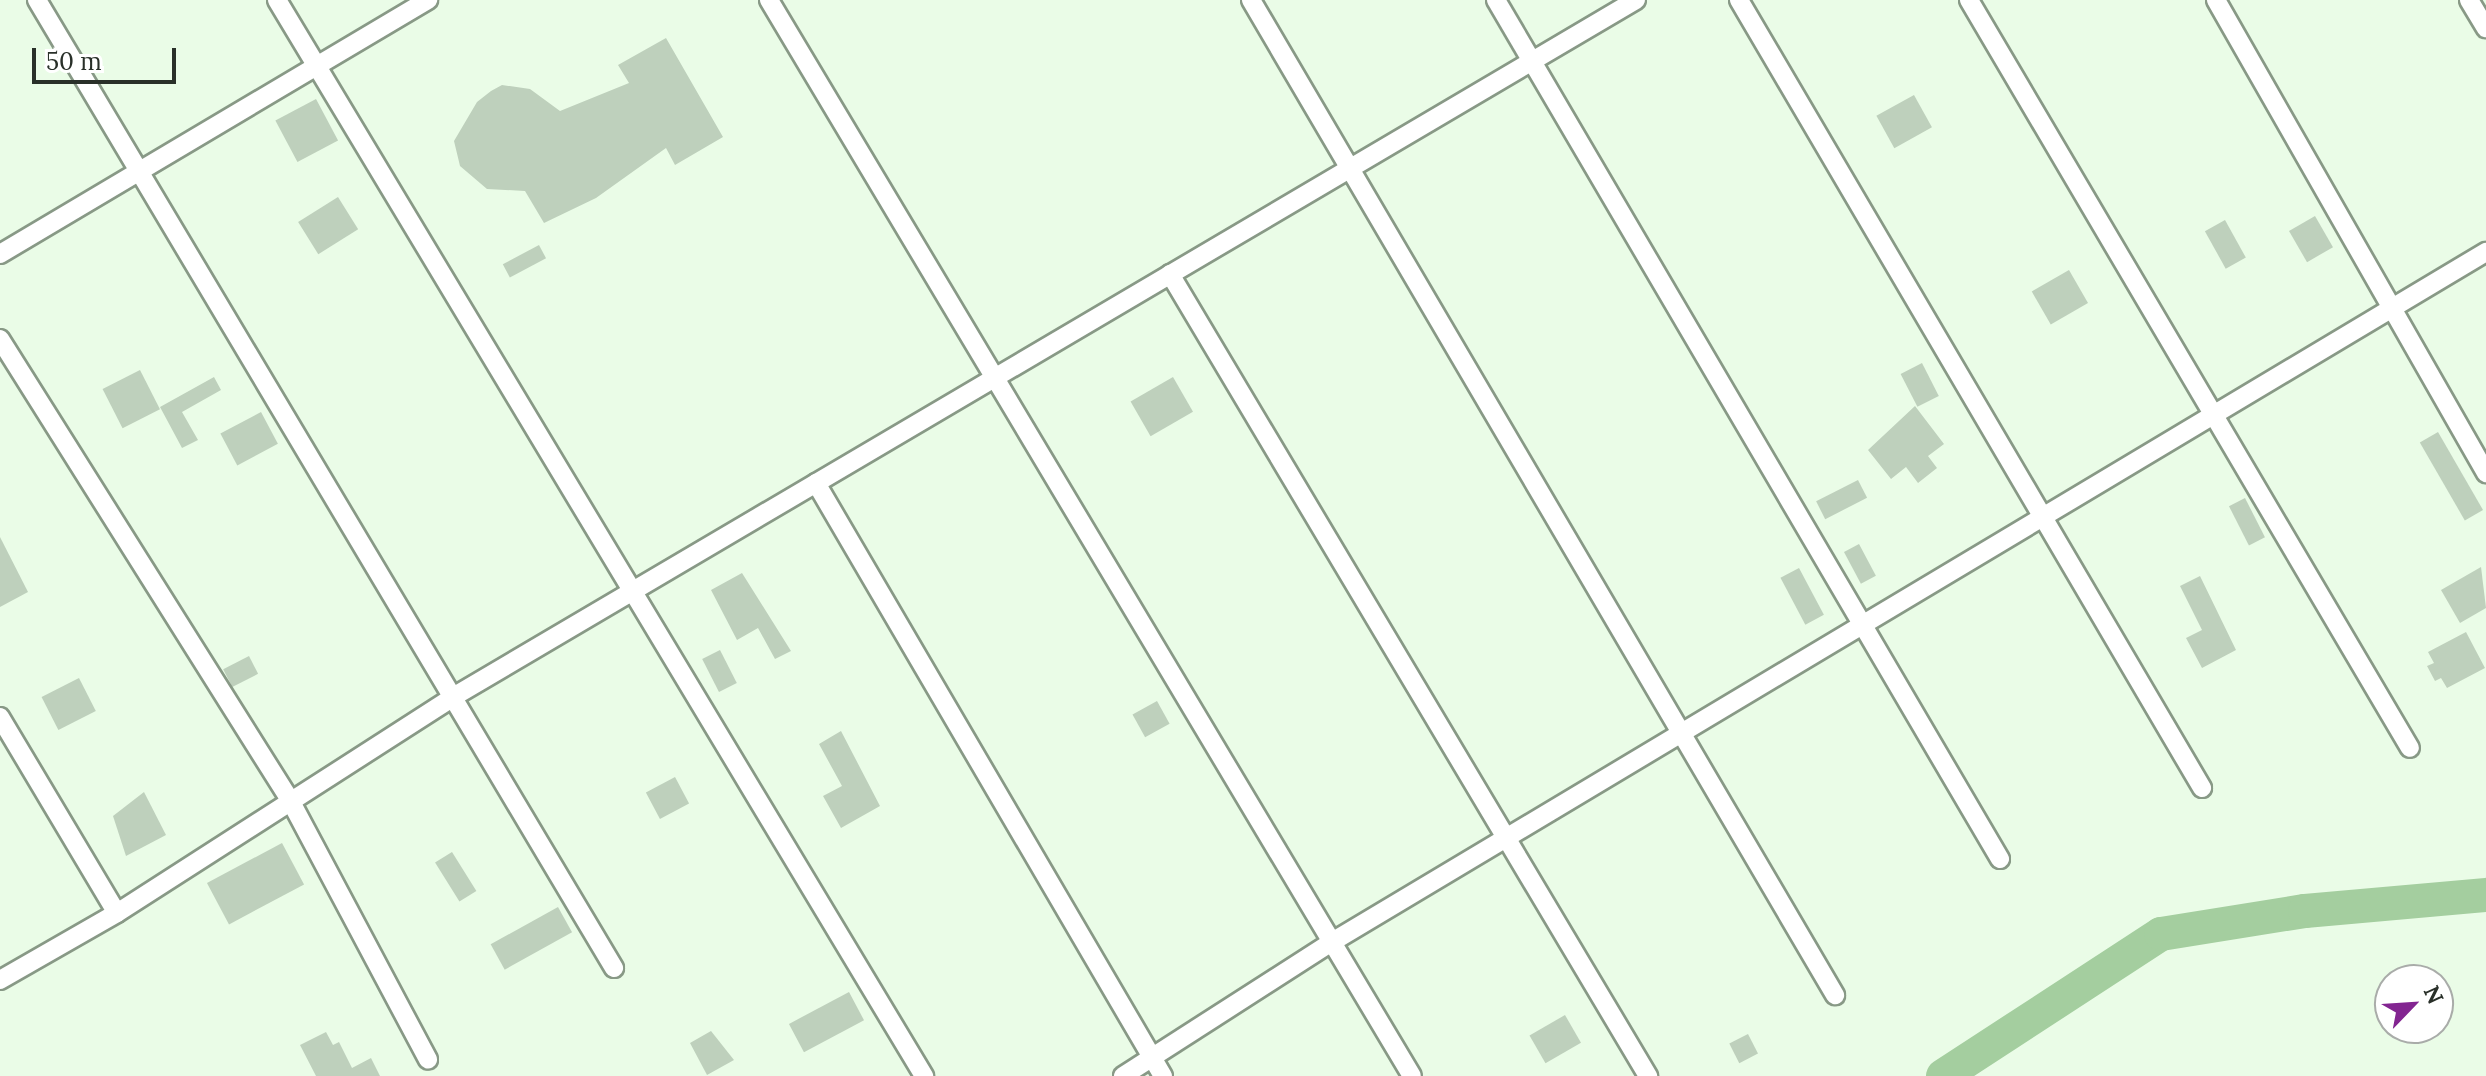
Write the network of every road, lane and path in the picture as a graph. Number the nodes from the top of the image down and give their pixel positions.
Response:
1 (37, 0) edge
2 (277, 0) edge
3 (428, 0) edge
4 (769, 0) edge
5 (1251, 0) edge
6 (1496, 0) edge
7 (1636, 0) edge
8 (1739, 0) edge
9 (1969, 0) edge
10 (2216, 0) edge
11 (2469, 0) edge
12 (2486, 28) edge
13 (1532, 61) junction
14 (317, 66) junction
15 (1350, 168) junction
16 (139, 171) junction
17 (2486, 252) edge
18 (0, 254) edge
19 (1170, 274) junction
20 (2392, 309) junction
21 (0, 339) edge
22 (994, 378) junction
23 (2214, 415) junction
24 (2486, 473) edge
25 (816, 483) junction
26 (2043, 517) junction
27 (632, 591) junction
28 (1863, 625) junction
29 (453, 697) junction
30 (0, 717) edge
31 (1682, 733) junction
32 (2410, 748) dead end
33 (2202, 788) dead end
34 (290, 800) junction
35 (1506, 838) junction
36 (2000, 859) dead end
37 (117, 913) junction
38 (1332, 942) junction
39 (614, 968) dead end
40 (0, 980) edge
41 (1835, 995) dead end
42 (1152, 1059) junction
43 (428, 1060) dead end
44 (924, 1076) edge
45 (1123, 1076) edge
46 (1163, 1076) edge
47 (1412, 1076) edge
48 (1648, 1076) edge

1 - 16 street
2 - 14 street
3 - 14 street
4 - 22 street
5 - 15 street
6 - 13 street
7 - 13 street
8 - 26 street
9 - 23 street
10 - 20 street
11 - 12 street
13 - 15 street
13 - 28 street
14 - 16 street
14 - 27 street
15 - 19 street
15 - 31 street
16 - 18 street
16 - 29 street
17 - 20 street
19 - 22 street
19 - 35 street
20 - 23 street
20 - 24 street
21 - 34 street
22 - 25 street
22 - 38 street
23 - 26 street
23 - 32 street
25 - 27 street
25 - 42 street
26 - 28 street
26 - 33 street
27 - 29 street
27 - 44 street
28 - 31 street
28 - 36 street
29 - 34 street
29 - 39 street
30 - 37 street
31 - 35 street
31 - 41 street
34 - 37 street
34 - 43 street
35 - 38 street
35 - 48 street
37 - 40 street
38 - 42 street
38 - 47 street
42 - 45 street
42 - 46 street

